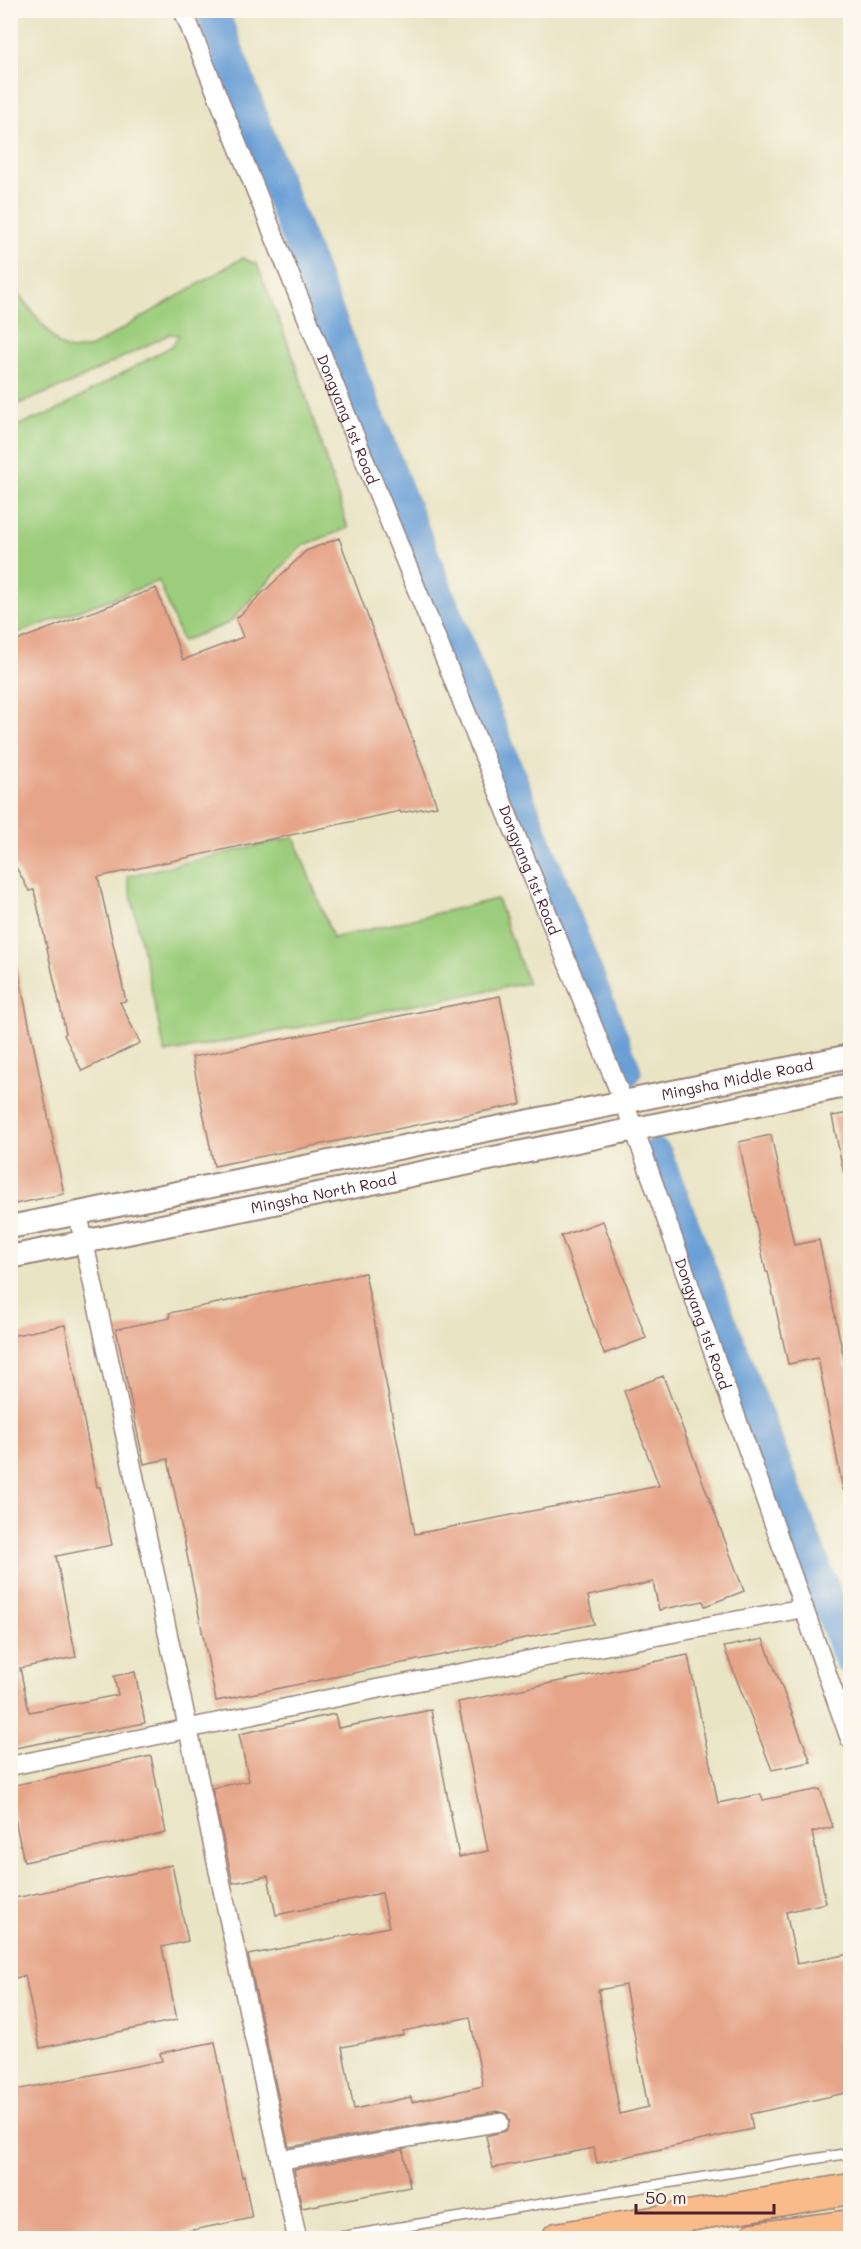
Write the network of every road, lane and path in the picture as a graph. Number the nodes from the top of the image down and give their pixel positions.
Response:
1 (183, 10) edge
2 (850, 1056) edge
3 (850, 1085) edge
4 (624, 1103) junction
5 (634, 1128) junction
6 (78, 1214) junction
7 (10, 1227) edge
8 (84, 1242) junction
9 (10, 1257) edge
10 (804, 1608) junction
11 (187, 1728) junction
12 (850, 1739) edge
13 (10, 1766) edge
14 (499, 2122) dead end
15 (850, 2153) edge
16 (280, 2160) junction
17 (850, 2189) edge
18 (850, 2224) edge
19 (850, 2232) edge
20 (816, 2233) edge
21 (297, 2238) edge
22 (334, 2238) edge
23 (557, 2238) edge
24 (754, 2238) edge

1 - 4 street, Dongyang 1st Road
2 - 4 street, Mingsha Middle Road
3 - 5 street, Mingsha Middle Road
4 - 5 street, Dongyang 1st Road
4 - 6 street, Mingsha North Road
5 - 8 street, Mingsha North Road
5 - 10 street, Dongyang 1st Road
6 - 7 street, Mingsha North Road
6 - 8 street
8 - 9 street, Mingsha North Road
8 - 11 street
10 - 11 street
10 - 12 street, Dongyang 1st Road
11 - 13 street
11 - 16 street
14 - 16 street
15 - 22 lane
16 - 21 street
17 - 23 highway
18 - 20 highway
19 - 20 street
20 - 24 highway

